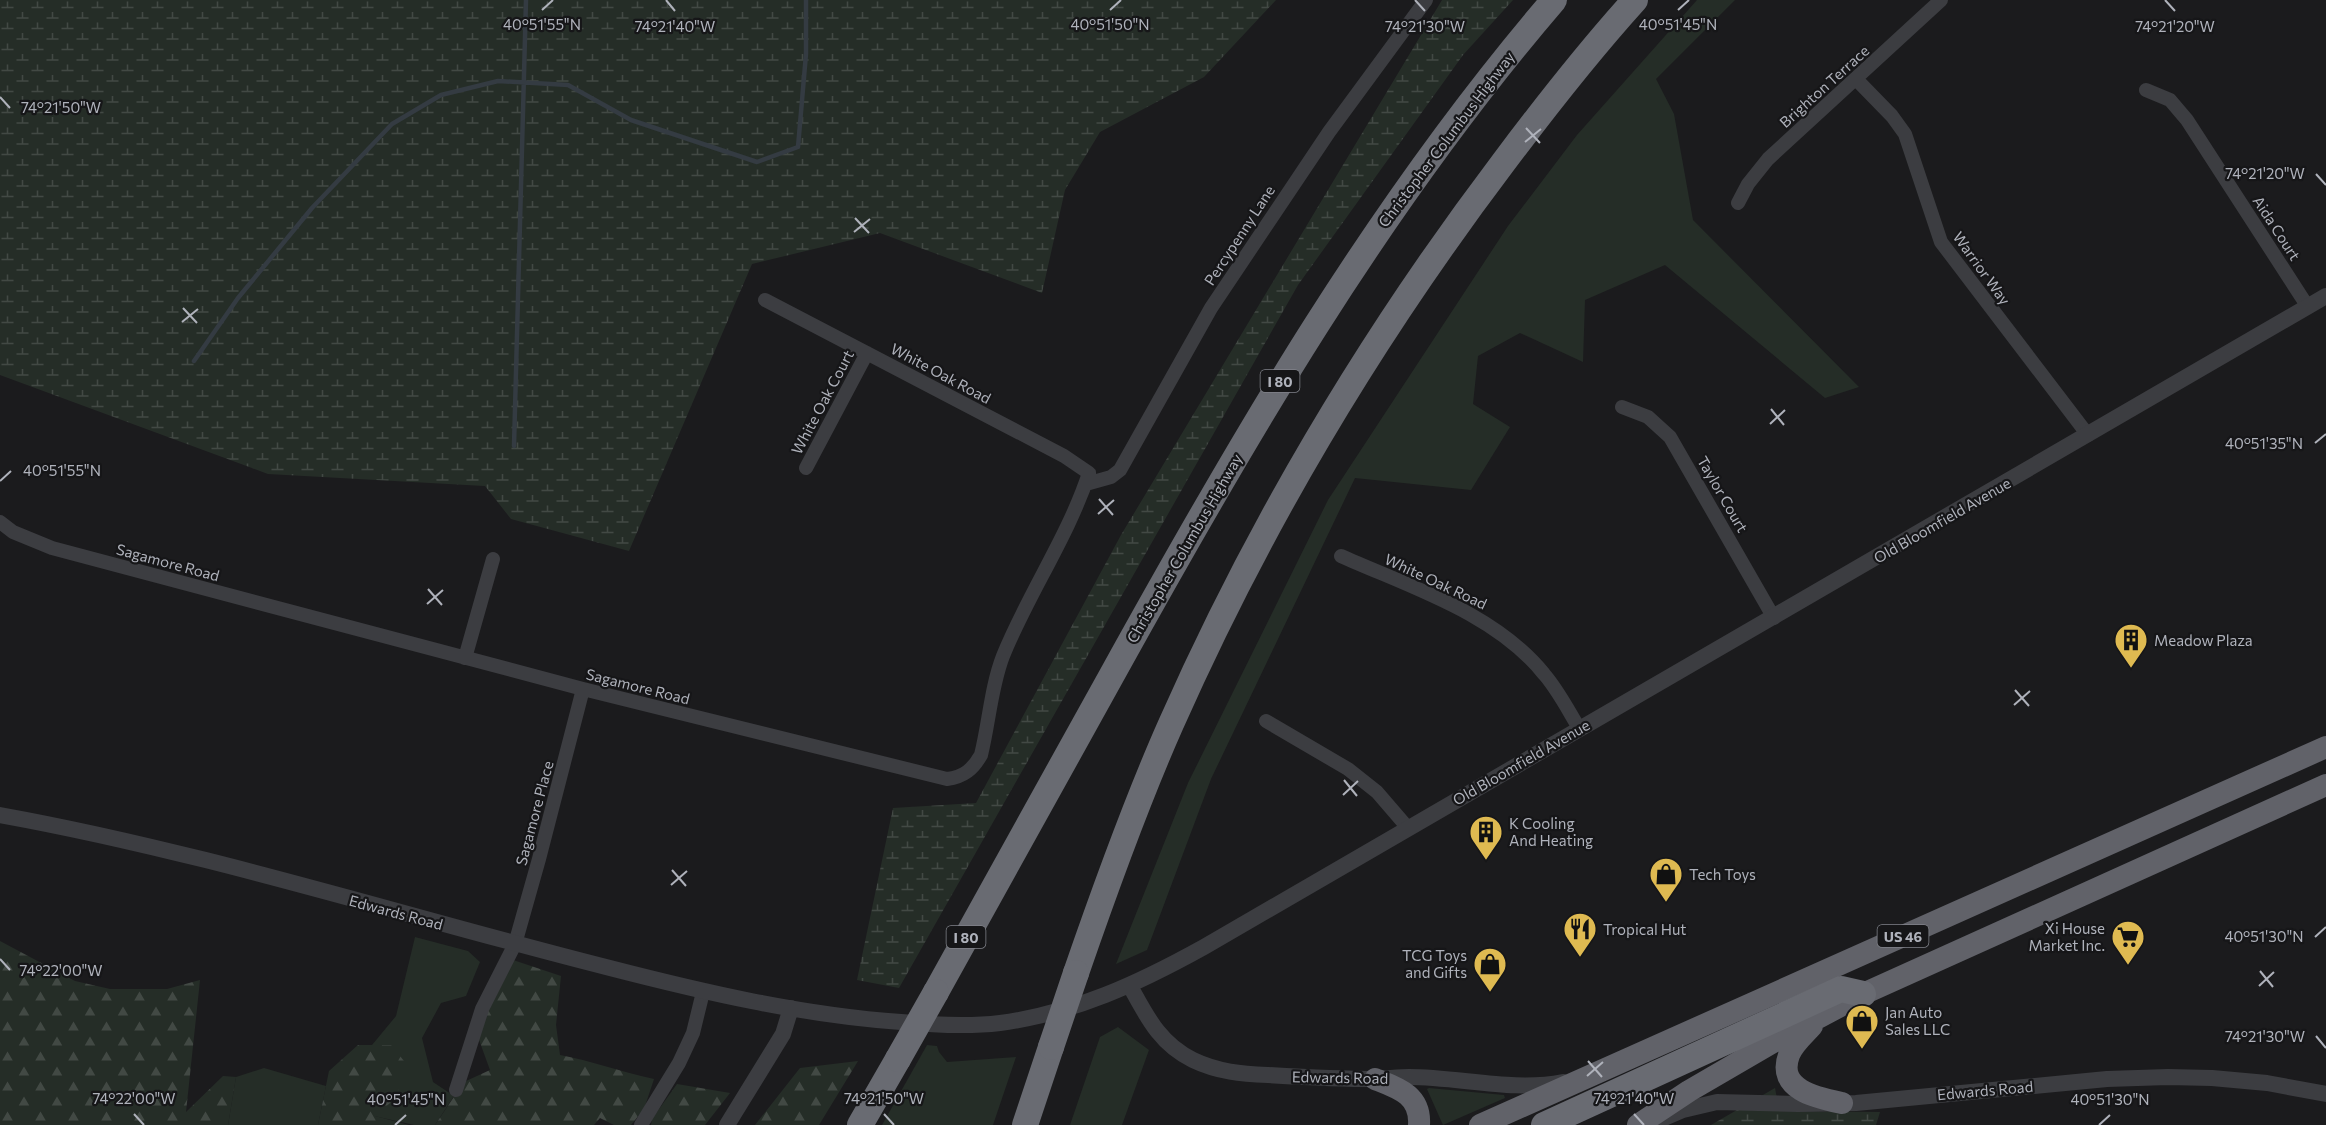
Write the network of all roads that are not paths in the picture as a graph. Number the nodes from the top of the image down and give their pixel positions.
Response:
1 (1426, 0) edge
2 (1554, 0) edge
3 (1635, 0) edge
4 (1941, 0) edge
5 (1856, 79) junction
6 (2146, 90) dead end
7 (1738, 203) dead end
8 (2326, 296) edge
9 (765, 300) dead end
10 (2308, 307) junction
11 (867, 353) junction
12 (1622, 407) dead end
13 (2088, 435) junction
14 (806, 468) dead end
15 (1086, 484) junction
16 (0, 522) edge
17 (1341, 556) dead end
18 (493, 559) dead end
19 (1774, 618) junction
20 (465, 658) junction
21 (583, 689) junction
22 (1266, 721) dead end
23 (1579, 728) junction
24 (2326, 747) edge
25 (2326, 785) edge
26 (0, 815) edge
27 (1408, 828) junction
28 (515, 944) junction
29 (1130, 986) junction
30 (703, 992) junction
31 (1863, 994) junction
32 (791, 1008) junction
33 (1821, 1016) junction
34 (1588, 1077) junction
35 (1375, 1079) junction
36 (456, 1090) dead end
37 (2326, 1094) edge
38 (1842, 1103) junction
39 (641, 1125) edge
40 (727, 1125) edge
41 (860, 1125) edge
42 (1025, 1125) edge
43 (1419, 1125) edge
44 (1480, 1125) edge
45 (1544, 1125) edge
46 (1638, 1125) edge
47 (1648, 1125) edge

1 - 15 street, Percypenny Lane
2 - 41 highway, Christopher Columbus Highway / I 80, bridge
3 - 42 highway, bridge
4 - 5 street, Brighton Terrace
5 - 7 street, Brighton Terrace
5 - 13 street, Warrior Way
6 - 10 street, Aida Court
8 - 10 street, Old Bloomfield Avenue
9 - 11 street, White Oak Road
10 - 13 street, Old Bloomfield Avenue
11 - 14 street, White Oak Court
11 - 15 street, White Oak Road
12 - 19 street, Taylor Court
13 - 19 street, Old Bloomfield Avenue
15 - 21 street, Sagamore Road
16 - 20 street, Sagamore Road
17 - 23 street, White Oak Road
18 - 20 street
19 - 23 street, Old Bloomfield Avenue
20 - 21 street, Sagamore Road
21 - 28 street, Sagamore Place
22 - 27 street
23 - 27 street, Old Bloomfield Avenue
24 - 34 highway, US 46
25 - 31 highway, US 46
26 - 28 street, Edwards Road
27 - 29 street, Old Bloomfield Avenue
28 - 30 street, Edwards Road
28 - 36 street, Sagamore Place
29 - 32 street, Old Bloomfield Avenue
29 - 35 street, Edwards Road
30 - 32 street, Edwards Road
30 - 39 street
31 - 33 highway, US 46
31 - 45 highway
32 - 40 street
33 - 38 highway
33 - 46 highway, US 46
34 - 35 street, Edwards Road
34 - 44 highway, US 46
35 - 43 highway
37 - 38 street, Edwards Road
38 - 47 street, Edwards Road

